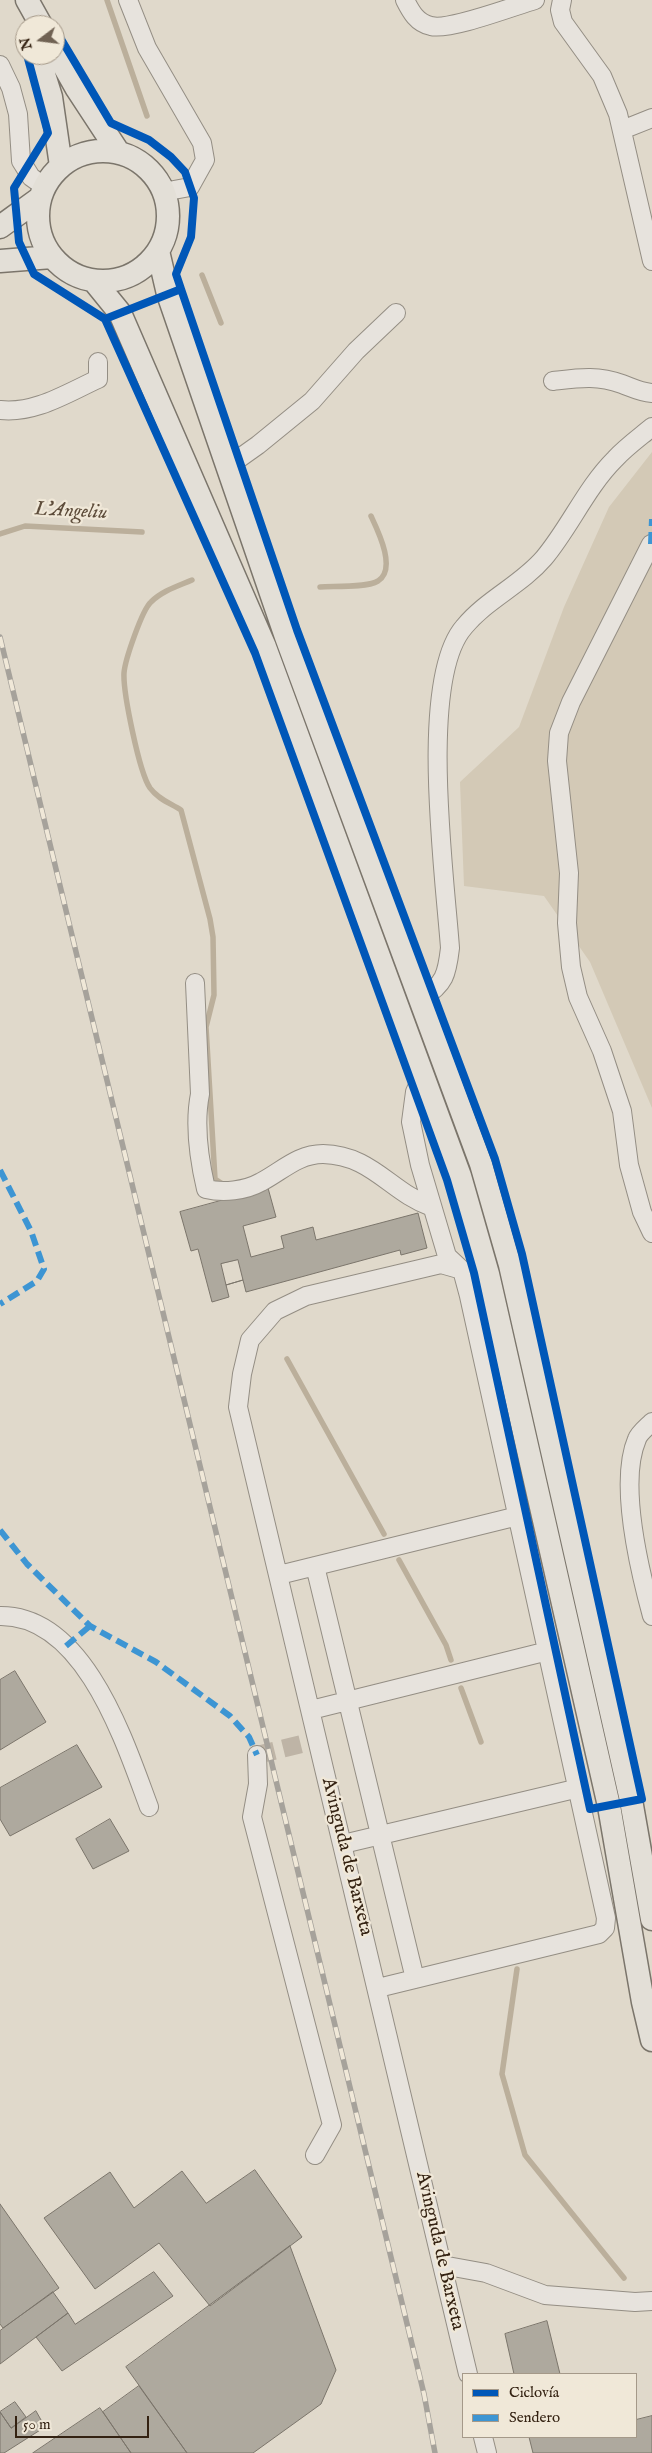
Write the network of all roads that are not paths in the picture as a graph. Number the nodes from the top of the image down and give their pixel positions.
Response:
1 (20, 0) edge
2 (27, 0) edge
3 (128, 0) edge
4 (405, 0) edge
5 (535, 0) edge
6 (562, 0) edge
7 (25, 15) edge
8 (35, 15) edge
9 (0, 65) edge
10 (41, 65) edge
11 (64, 65) edge
12 (652, 118) edge
13 (622, 130) junction
14 (119, 153) junction
15 (61, 166) junction
16 (163, 192) junction
17 (43, 193) junction
18 (0, 227) edge
19 (158, 251) junction
20 (52, 257) junction
21 (0, 261) edge
22 (652, 261) edge
23 (94, 280) junction
24 (396, 313) dead end
25 (98, 362) dead end
26 (553, 381) dead end
27 (652, 393) edge
28 (0, 410) edge
29 (652, 427) edge
30 (227, 467) junction
31 (650, 544) dead end
32 (194, 983) dead end
33 (421, 999) junction
34 (423, 1074) junction
35 (432, 1206) junction
36 (652, 1233) edge
37 (462, 1270) junction
38 (488, 1274) junction
39 (652, 1422) edge
40 (518, 1516) junction
41 (315, 1566) junction
42 (279, 1575) junction
43 (0, 1616) edge
44 (652, 1616) edge
45 (548, 1651) junction
46 (348, 1701) junction
47 (311, 1710) junction
48 (257, 1755) dead end
49 (579, 1788) junction
50 (149, 1807) dead end
51 (380, 1836) junction
52 (343, 1844) junction
53 (652, 1919) edge
54 (415, 1979) junction
55 (378, 1988) junction
56 (652, 2040) edge
57 (315, 2156) dead end
58 (442, 2265) junction
59 (652, 2301) edge
60 (468, 2373) edge
61 (483, 2438) edge
62 (487, 2453) edge

1 - 7 main road
2 - 8 main road
3 - 16 street
4 - 5 street
6 - 13 street
9 - 17 street
10 - 15 main road
11 - 14 main road
12 - 13 street
13 - 22 street
14 - 15 main road
14 - 16 main road
15 - 17 main road
16 - 19 main road
17 - 18 main road
17 - 20 main road
19 - 23 main road
19 - 30 main road
20 - 21 main road
20 - 23 main road
23 - 34 main road
24 - 30 street
25 - 28 street
26 - 27 street
29 - 33 street
30 - 33 main road
31 - 36 street
32 - 35 street
33 - 53 main road
34 - 35 street
34 - 38 main road
35 - 37 street
37 - 38 street
37 - 40 street
37 - 42 street, Avinguda de Barxeta
38 - 56 main road
39 - 44 street
40 - 41 street
40 - 45 street
41 - 42 street
41 - 46 street
42 - 47 street, Avinguda de Barxeta
43 - 50 street
45 - 46 street
45 - 49 street
46 - 47 street
46 - 51 street
47 - 52 street, Avinguda de Barxeta
48 - 57 street
49 - 51 street
49 - 54 street
51 - 52 street
51 - 54 street
52 - 55 street, Avinguda de Barxeta
54 - 55 street
55 - 58 street, Avinguda de Barxeta
58 - 59 street
58 - 60 street, Avinguda de Barxeta
61 - 62 street

